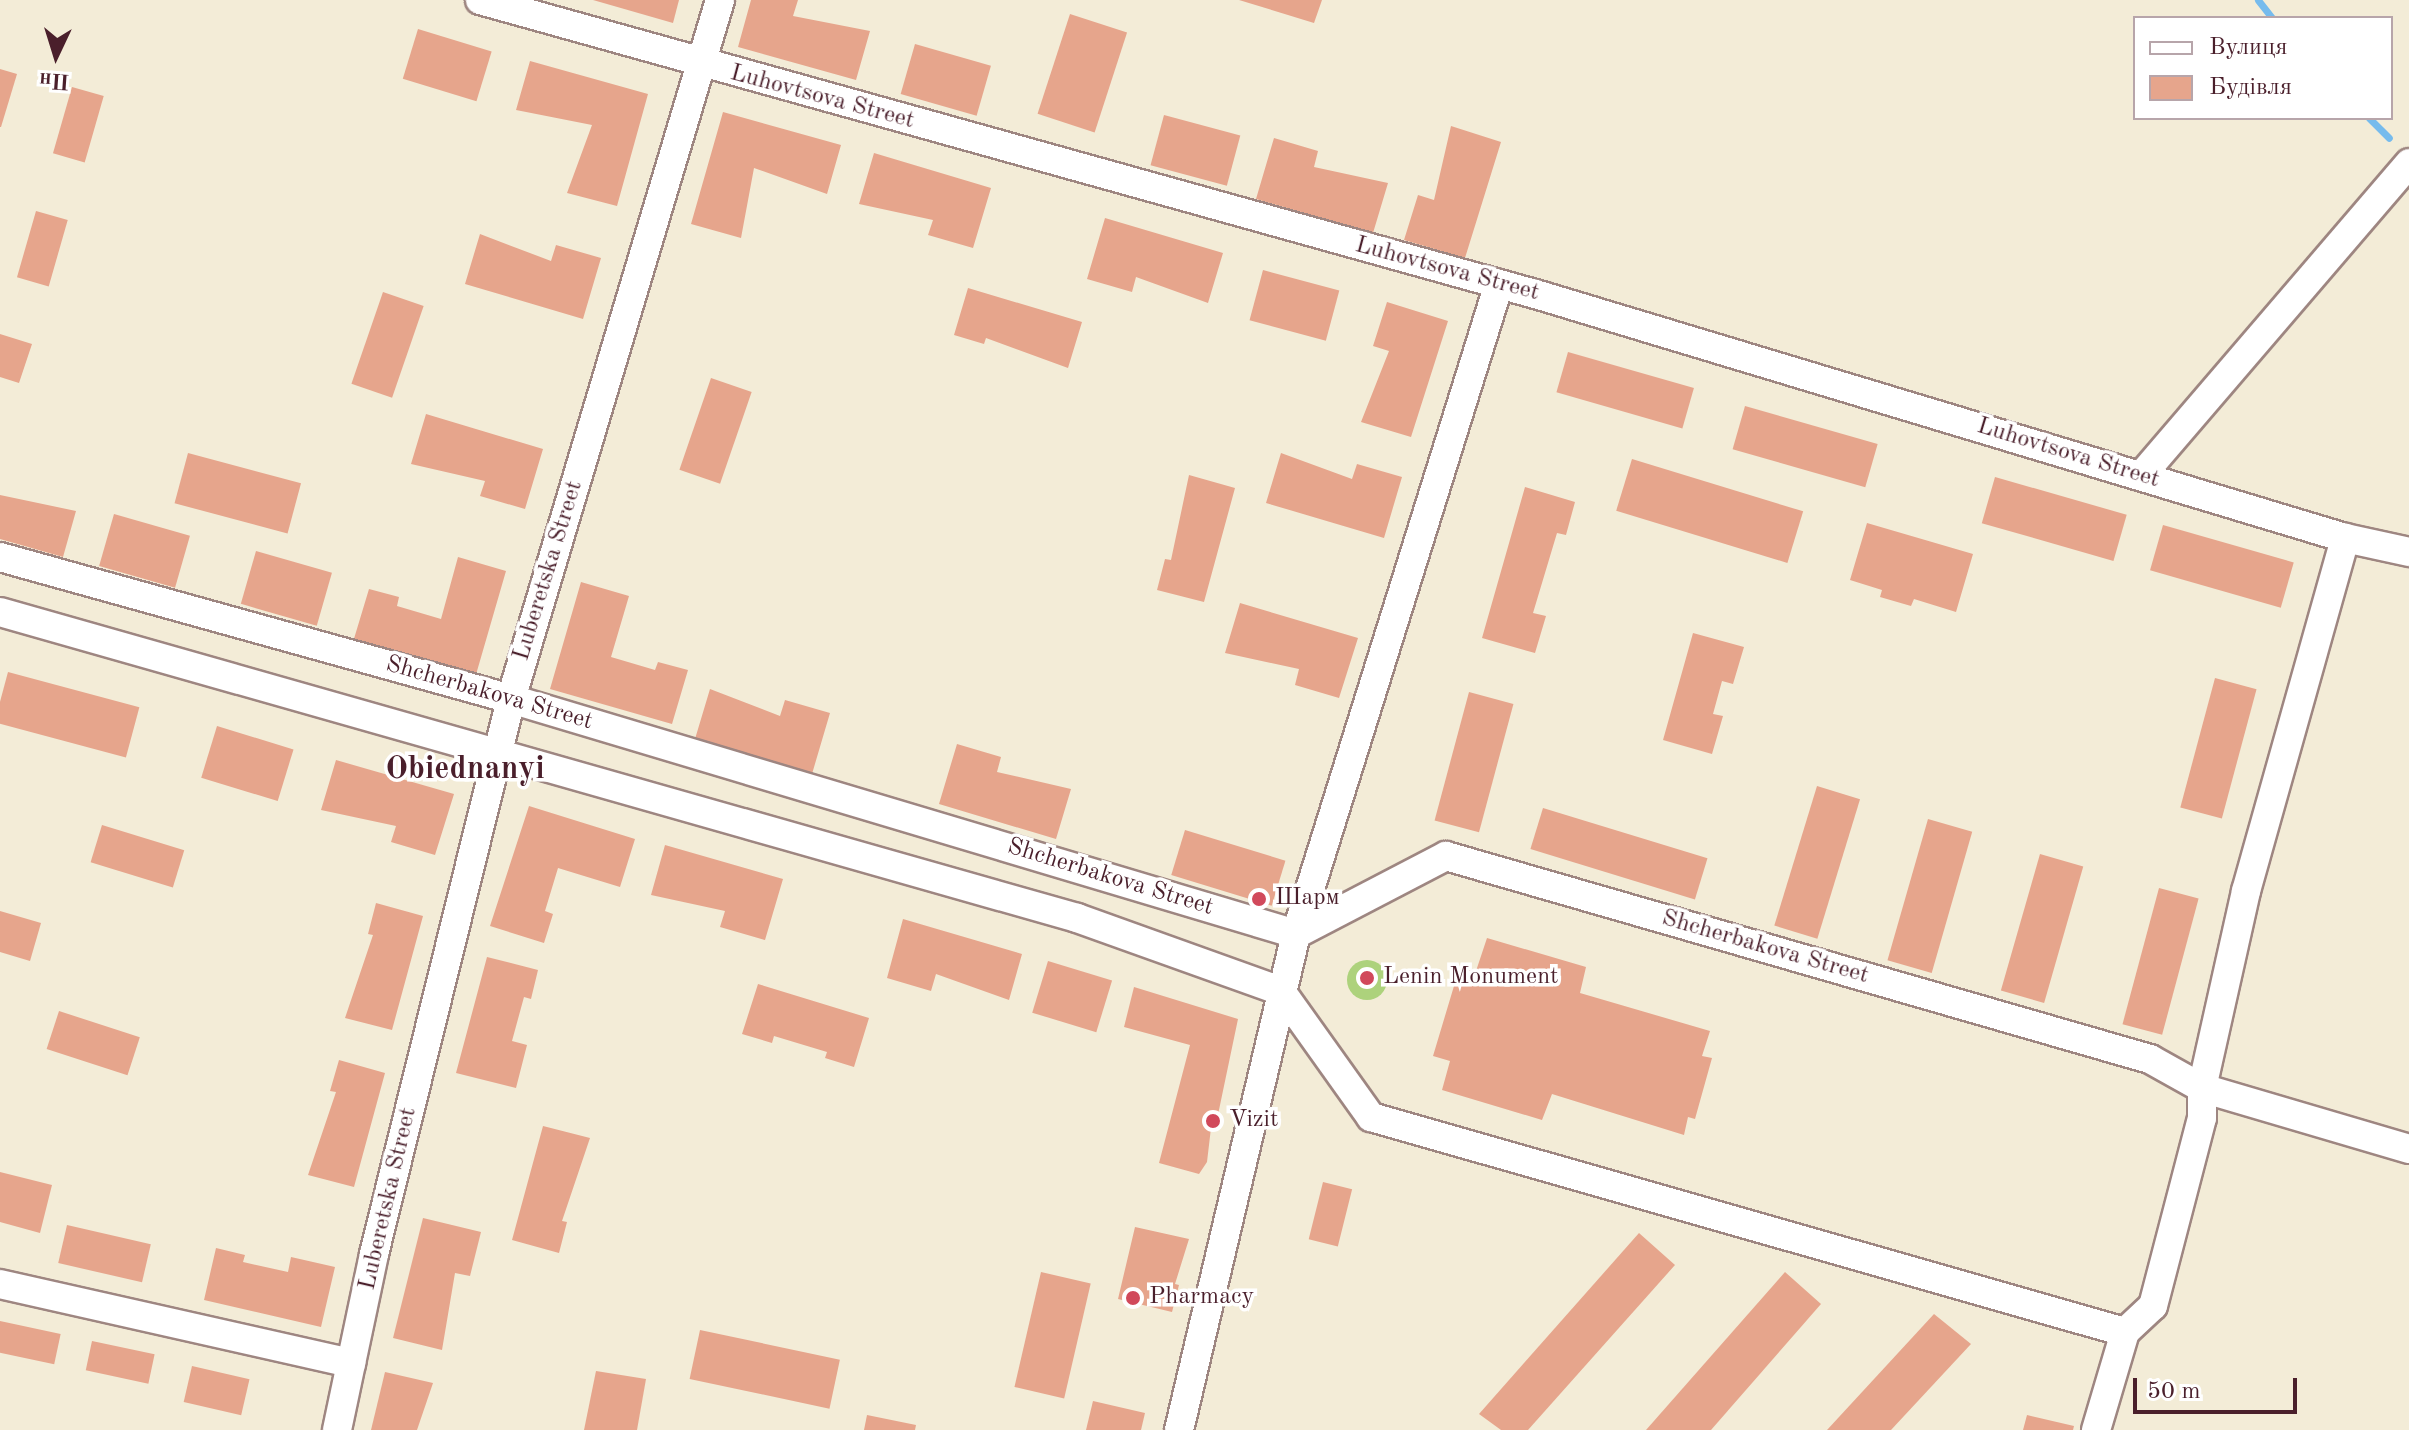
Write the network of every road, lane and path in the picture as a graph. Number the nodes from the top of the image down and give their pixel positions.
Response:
1 (480, 0) edge
2 (720, 0) edge
3 (700, 64) junction
4 (2409, 163) edge
5 (1499, 284) junction
6 (2141, 476) junction
7 (2345, 538) junction
8 (2409, 552) edge
9 (0, 557) edge
10 (0, 612) edge
11 (511, 699) junction
12 (499, 751) junction
13 (1296, 934) junction
14 (1281, 991) junction
15 (2202, 1088) junction
16 (2409, 1149) edge
17 (0, 1284) edge
18 (2125, 1332) junction
19 (351, 1363) junction
20 (337, 1430) edge
21 (1179, 1430) edge
22 (2096, 1430) edge

1 - 3 street, Luhovtsova Street
2 - 3 street, Luberetska Street
3 - 5 street, Luhovtsova Street
3 - 11 street, Luberetska Street
4 - 6 street
5 - 6 street, Luhovtsova Street
5 - 13 street
6 - 7 street, Luhovtsova Street
7 - 8 street, Luhovtsova Street
7 - 15 street
9 - 11 street, Shcherbakova Street
10 - 12 street, Shcherbakova Street
11 - 12 street, Luberetska Street
11 - 13 street, Shcherbakova Street
12 - 14 street, Shcherbakova Street
12 - 19 street, Luberetska Street
13 - 14 street
13 - 15 street, Shcherbakova Street
14 - 18 street
14 - 21 street
15 - 16 street, Shcherbakova Street
15 - 18 street
17 - 19 street
18 - 22 street
19 - 20 street, Luberetska Street

